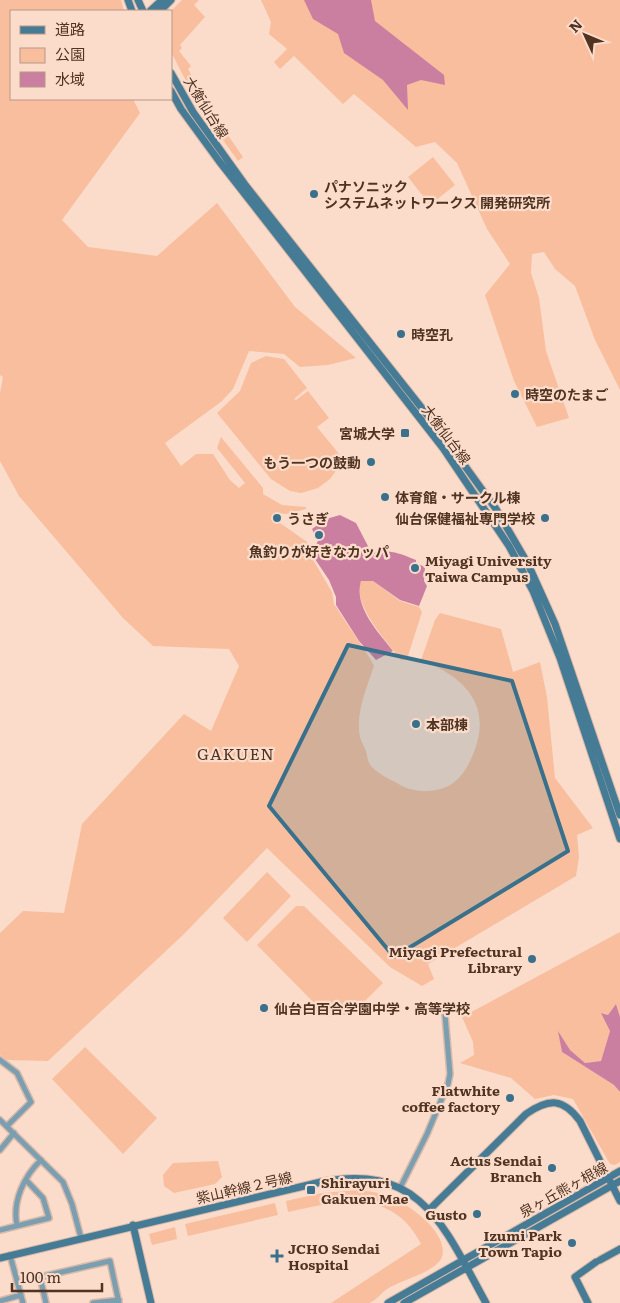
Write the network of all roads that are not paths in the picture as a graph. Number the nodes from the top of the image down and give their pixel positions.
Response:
1 (162, 0) edge
2 (171, 0) edge
3 (151, 10) edge
4 (161, 10) edge
5 (172, 75) edge
6 (172, 93) edge
7 (620, 815) edge
8 (618, 827) edge
9 (620, 839) edge
10 (445, 1015) dead end
11 (0, 1060) edge
12 (0, 1120) edge
13 (7, 1126) junction
14 (14, 1133) junction
15 (0, 1150) edge
16 (41, 1160) junction
17 (620, 1171) edge
18 (608, 1178) junction
19 (26, 1180) junction
20 (620, 1181) edge
21 (612, 1186) junction
22 (400, 1188) junction
23 (620, 1201) edge
24 (430, 1210) junction
25 (133, 1225) junction
26 (17, 1226) junction
27 (0, 1230) edge
28 (81, 1238) junction
29 (620, 1249) edge
30 (10, 1255) junction
31 (0, 1258) edge
32 (464, 1263) junction
33 (21, 1295) junction
34 (0, 1301) edge
35 (119, 1302) edge
36 (23, 1303) edge
37 (46, 1303) edge
38 (93, 1303) edge
39 (151, 1303) edge
40 (388, 1303) edge
41 (404, 1303) edge
42 (486, 1303) edge
43 (588, 1303) edge

1 - 3 main road
2 - 4 main road
5 - 7 main road, 大衡仙台線
6 - 8 main road, 大衡仙台線
8 - 9 main road, 大衡仙台線
10 - 22 street
11 - 13 street
12 - 13 street
13 - 14 street
14 - 15 street
14 - 16 street
16 - 19 street
16 - 28 street
17 - 18 main road, 泉ヶ丘熊ヶ根線
18 - 21 main road
18 - 24 main road
18 - 32 main road, 泉ヶ丘熊ヶ根線
19 - 26 street
19 - 26 street
20 - 21 main road, 泉ヶ丘熊ヶ根線
21 - 23 main road
21 - 32 main road, 泉ヶ丘熊ヶ根線
22 - 24 main road, 紫山幹線２号線
22 - 25 main road, 紫山幹線２号線
24 - 32 main road, 紫山幹線２号線
25 - 28 main road, 紫山幹線２号線
25 - 39 main road
26 - 27 street
28 - 30 main road, 紫山幹線２号線
29 - 43 main road
30 - 31 main road, 紫山幹線２号線
30 - 33 street
32 - 40 main road, 泉ヶ丘熊ヶ根線
32 - 41 main road, 泉ヶ丘熊ヶ根線
32 - 42 main road, 紫山幹線２号線
33 - 34 street
33 - 36 street
35 - 37 street
35 - 38 street

